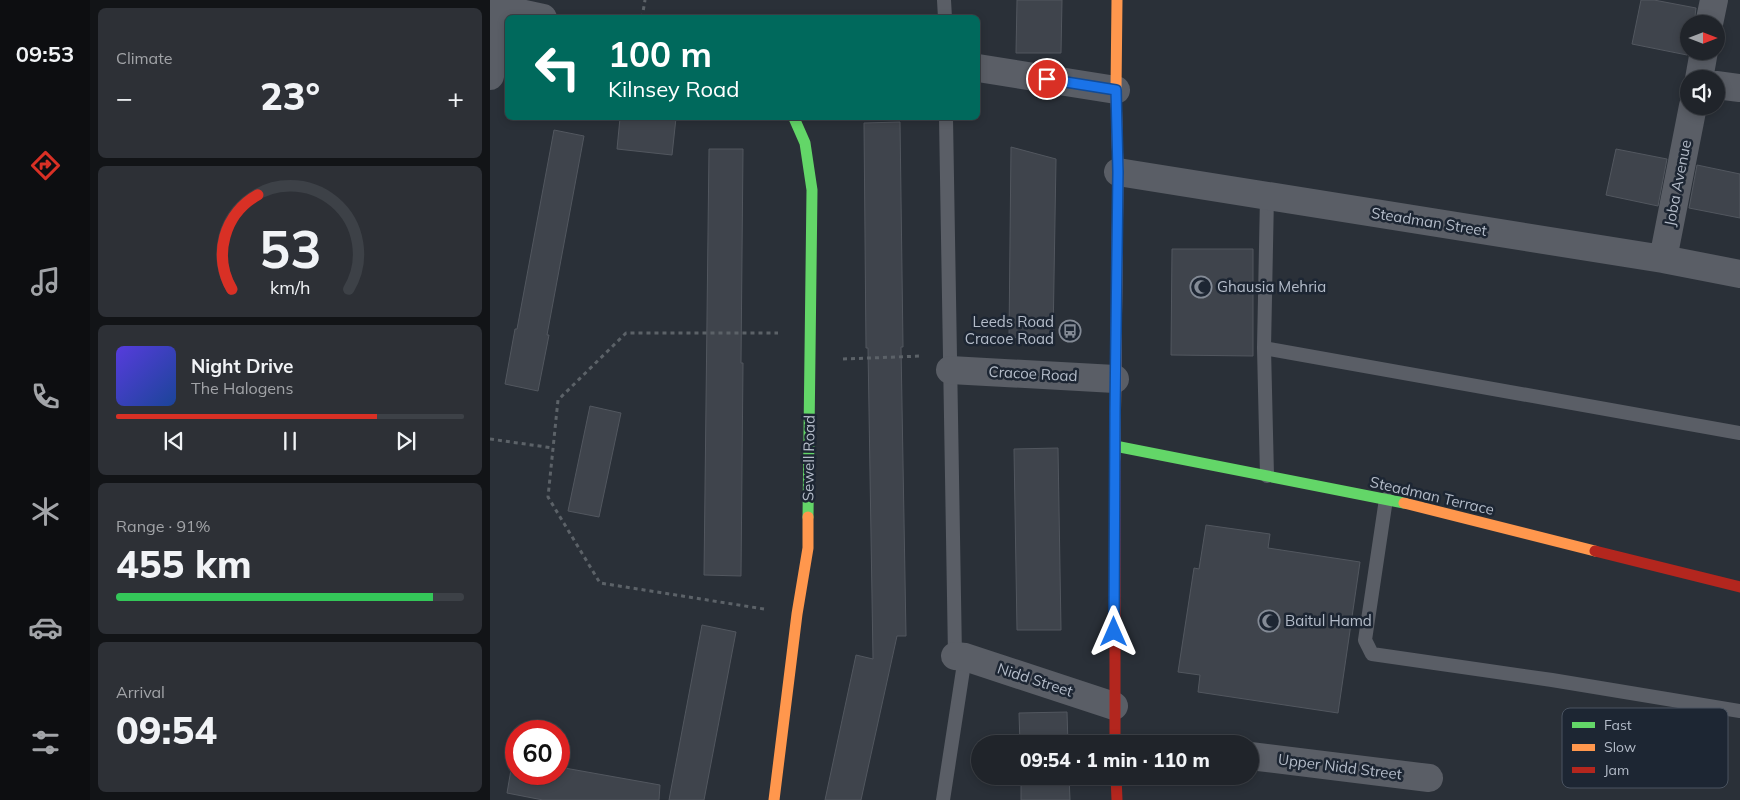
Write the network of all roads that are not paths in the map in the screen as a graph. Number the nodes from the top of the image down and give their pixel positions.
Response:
1 (944, 0) edge
2 (1117, 0) edge
3 (1714, 0) edge
4 (503, 4) edge
5 (534, 15) edge
6 (944, 15) edge
7 (1711, 15) edge
8 (980, 68) edge
9 (490, 76) edge
10 (1725, 86) edge
11 (1740, 88) edge
12 (1116, 90) junction
13 (1691, 115) edge
14 (795, 120) edge
15 (946, 120) edge
16 (1118, 172) junction
17 (1267, 196) junction
18 (1663, 259) junction
19 (1740, 274) edge
20 (1264, 348) junction
21 (950, 362) junction
22 (1115, 379) junction
23 (1740, 433) edge
24 (1114, 446) junction
25 (1266, 476) junction
26 (1386, 499) junction
27 (1740, 587) edge
28 (960, 657) junction
29 (1114, 706) junction
30 (1722, 708) edge
31 (1115, 735) edge
32 (1259, 757) edge
33 (1429, 778) dead end
34 (1116, 785) edge
35 (774, 800) edge
36 (943, 800) edge
37 (1117, 800) edge

1 - 6 lane
2 - 12 street
3 - 7 street
4 - 5 street
4 - 9 street
8 - 12 street
10 - 11 street
12 - 16 street
13 - 18 street, Joba Avenue
14 - 35 street, Sewell Road
15 - 21 lane
16 - 17 street, Steadman Street
16 - 22 street
17 - 18 street, Steadman Street
17 - 20 lane
18 - 19 street, Steadman Street
20 - 23 lane
20 - 25 lane
21 - 22 street, Cracoe Road
21 - 28 lane
22 - 24 street
24 - 25 street, Steadman Terrace
24 - 29 street
25 - 26 street, Steadman Terrace
26 - 27 street, Steadman Terrace
26 - 30 lane
28 - 29 street, Nidd Street
28 - 36 lane
29 - 31 street
32 - 33 street, Upper Nidd Street
34 - 37 street

